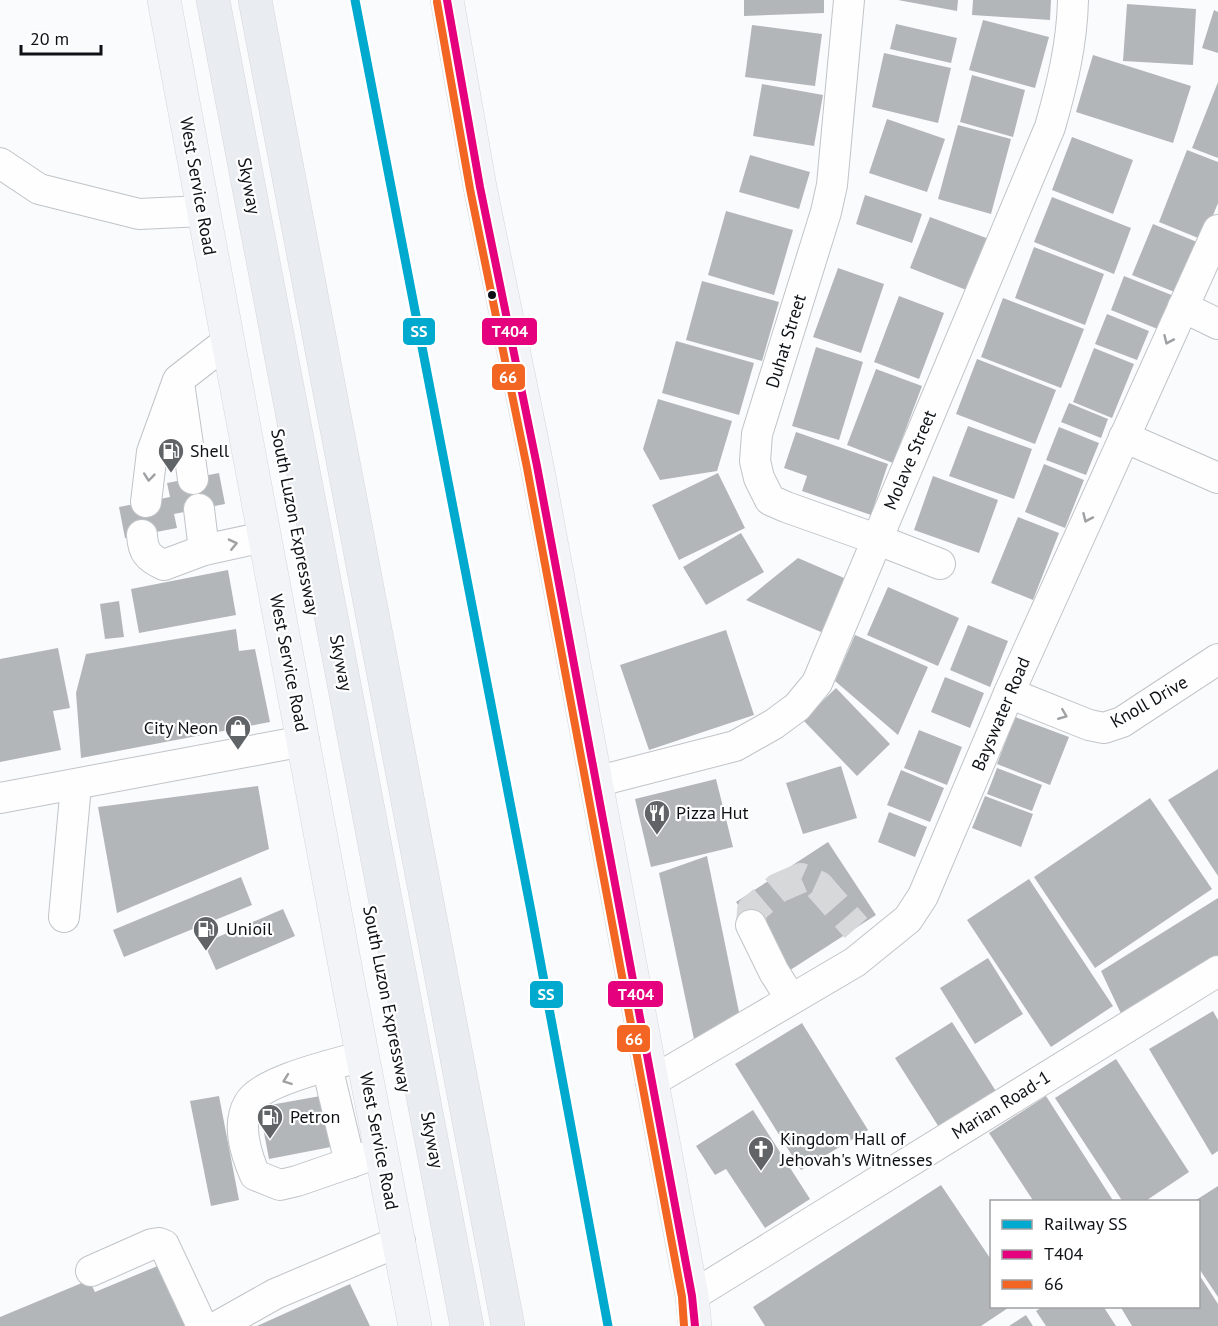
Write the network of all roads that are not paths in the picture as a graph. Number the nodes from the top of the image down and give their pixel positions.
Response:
1 (164, 0) edge
2 (196, 0) edge
3 (213, 0) edge
4 (255, 0) edge
5 (271, 0) edge
6 (447, 0) edge
7 (849, 0) edge
8 (1073, 0) edge
9 (0, 163) edge
10 (203, 211) junction
11 (1218, 230) edge
12 (1183, 307) junction
13 (1218, 324) edge
14 (227, 342) junction
15 (178, 380) junction
16 (1124, 437) junction
17 (1218, 478) edge
18 (193, 479) dead end
19 (146, 502) dead end
20 (199, 509) dead end
21 (142, 535) dead end
22 (264, 537) junction
23 (876, 539) junction
24 (204, 550) junction
25 (940, 564) dead end
26 (1218, 659) edge
27 (1009, 693) junction
28 (304, 741) junction
29 (594, 782) junction
30 (76, 785) junction
31 (0, 798) edge
32 (64, 918) dead end
33 (751, 925) dead end
34 (1218, 971) edge
35 (791, 999) junction
36 (363, 1056) junction
37 (327, 1066) junction
38 (651, 1082) junction
39 (381, 1152) junction
40 (350, 1163) junction
41 (399, 1241) junction
42 (91, 1270) dead end
43 (694, 1311) edge
44 (202, 1326) edge
45 (218, 1326) edge
46 (415, 1326) edge
47 (450, 1326) edge
48 (467, 1326) edge
49 (508, 1326) edge
50 (521, 1326) edge

1 - 10 main road, West Service Road
2 - 47 highway, South Luzon Expressway
3 - 48 highway, Skyway
4 - 49 highway
5 - 50 highway
6 - 29 main road
7 - 23 street, Duhat Street
8 - 23 street, Molave Street
9 - 10 street
10 - 14 main road, West Service Road
11 - 12 street, Bayswater Road
12 - 13 street
12 -> 16 street, Bayswater Road
14 - 15 street
14 - 22 main road, West Service Road
15 - 18 street
15 -> 19 street
16 - 17 street
16 -> 27 street, Bayswater Road
20 - 24 street
21 - 24 street
24 -> 22 street
22 - 28 main road, West Service Road
23 - 25 street, Duhat Street
23 - 29 street, Molave Street
27 -> 26 street, Knoll Drive
27 - 35 street, Bayswater Road
28 - 30 street
28 - 36 main road, West Service Road
29 - 38 main road
30 - 31 street
30 - 32 street
33 - 35 street
34 - 43 street, Marian Road-1
35 - 38 street, Bayswater Road
36 - 37 street
36 - 39 main road, West Service Road
37 - 40 street
37 -> 40 street
38 - 43 main road
39 - 40 street
39 - 41 main road, West Service Road
41 - 45 street
41 - 46 main road, West Service Road
42 - 44 street

